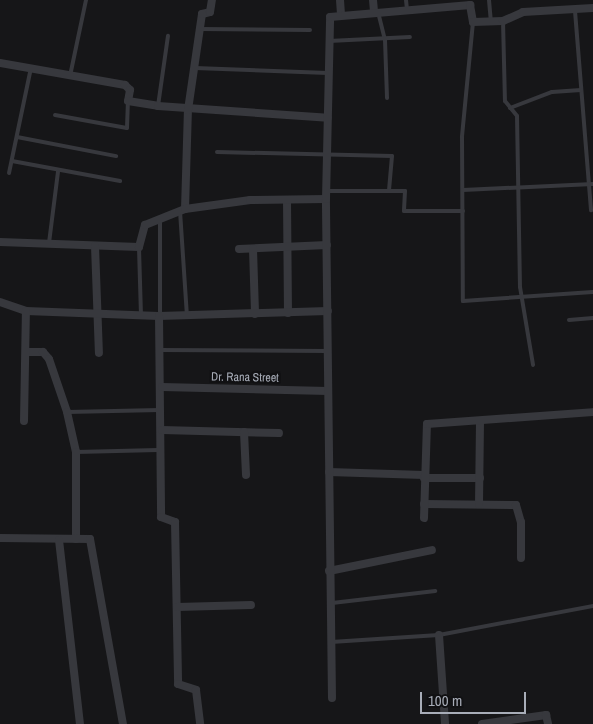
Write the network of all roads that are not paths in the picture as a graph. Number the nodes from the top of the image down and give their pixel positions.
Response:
1 (86, 0) edge
2 (212, 0) edge
3 (340, 0) edge
4 (372, 0) edge
5 (406, 0) edge
6 (489, 0) edge
7 (593, 8) edge
8 (407, 10) junction
9 (575, 11) junction
10 (376, 12) junction
11 (341, 14) junction
12 (490, 21) junction
13 (503, 21) junction
14 (473, 22) junction
15 (200, 29) junction
16 (310, 30) dead end
17 (168, 36) dead end
18 (410, 37) dead end
19 (385, 40) junction
20 (329, 41) junction
21 (0, 62) edge
22 (31, 68) junction
23 (195, 68) junction
24 (328, 73) junction
25 (70, 76) junction
26 (582, 90) junction
27 (387, 98) dead end
28 (128, 101) junction
29 (158, 106) junction
30 (510, 108) junction
31 (188, 110) junction
32 (55, 115) dead end
33 (328, 118) junction
34 (17, 138) junction
35 (217, 152) dead end
36 (116, 156) dead end
37 (327, 156) junction
38 (12, 161) junction
39 (58, 172) junction
40 (9, 173) dead end
41 (120, 181) dead end
42 (591, 184) edge
43 (463, 190) junction
44 (518, 190) junction
45 (389, 191) junction
46 (327, 195) junction
47 (287, 200) junction
48 (183, 210) junction
49 (591, 210) dead end
50 (463, 211) junction
51 (160, 221) junction
52 (0, 242) edge
53 (49, 245) junction
54 (327, 245) junction
55 (95, 246) junction
56 (139, 247) junction
57 (287, 247) junction
58 (239, 248) dead end
59 (254, 248) junction
60 (593, 292) edge
61 (522, 296) junction
62 (0, 302) edge
63 (26, 311) junction
64 (328, 311) junction
65 (288, 313) junction
66 (96, 314) junction
67 (255, 314) junction
68 (141, 316) junction
69 (160, 316) junction
70 (187, 316) junction
71 (593, 318) edge
72 (569, 320) dead end
73 (159, 350) junction
74 (328, 351) junction
75 (28, 352) junction
76 (99, 354) dead end
77 (533, 365) dead end
78 (162, 387) junction
79 (328, 390) junction
80 (162, 410) junction
81 (67, 412) junction
82 (593, 412) edge
83 (24, 421) dead end
84 (480, 422) junction
85 (162, 430) junction
86 (244, 432) junction
87 (278, 433) dead end
88 (158, 450) junction
89 (76, 452) junction
90 (329, 472) junction
91 (246, 475) dead end
92 (424, 477) junction
93 (480, 478) junction
94 (424, 504) junction
95 (479, 504) junction
96 (424, 518) dead end
97 (0, 538) edge
98 (76, 539) junction
99 (59, 540) junction
100 (432, 550) dead end
101 (521, 558) dead end
102 (329, 571) junction
103 (435, 591) dead end
104 (330, 603) junction
105 (251, 605) dead end
106 (593, 606) edge
107 (177, 608) junction
108 (439, 635) junction
109 (331, 642) junction
110 (332, 698) dead end
111 (80, 724) edge
112 (123, 724) edge
113 (200, 724) edge
114 (445, 724) edge
115 (482, 724) edge
116 (548, 724) edge

1 - 25 lane
2 - 15 street
3 - 11 street
4 - 10 street
5 - 8 lane
6 - 12 lane
7 - 9 street
8 - 10 street
8 - 14 street
9 - 13 street
9 - 26 lane
10 - 11 street
10 - 19 lane
11 - 20 street
12 - 13 street
12 - 14 street
13 - 30 lane
14 - 43 lane
15 - 16 lane
15 - 23 street
17 - 29 lane
18 - 19 lane
19 - 20 lane
19 - 27 lane
20 - 24 street
21 - 22 street
22 - 25 street
22 - 34 lane
23 - 24 lane
23 - 31 street
24 - 33 street
25 - 28 street
26 - 30 lane
26 - 42 lane
28 - 29 street
28 - 32 lane
29 - 31 street
30 - 44 lane
31 - 33 street
31 - 48 street
33 - 37 street
34 - 36 lane
34 - 38 lane
35 - 37 lane
37 - 45 lane
37 - 46 street
38 - 39 lane
38 - 40 lane
39 - 41 lane
39 - 53 lane
42 - 44 lane
42 - 49 lane
43 - 44 lane
43 - 50 lane
44 - 61 lane
45 - 46 lane
45 - 50 lane
46 - 47 street
46 - 54 street
47 - 48 street
47 - 57 street
48 - 51 street
48 - 70 lane
50 - 61 lane
51 - 56 street
51 - 69 lane
52 - 53 street
53 - 55 street
54 - 57 street
54 - 64 street
55 - 56 street
55 - 66 street
56 - 68 lane
57 - 59 street
57 - 65 street
58 - 59 street
59 - 67 street
60 - 61 lane
61 - 77 lane
62 - 63 street
63 - 66 street
63 - 75 street
64 - 65 street
64 - 74 street
65 - 67 street
66 - 68 street
66 - 76 street
67 - 70 street
68 - 69 street
69 - 70 street
69 - 73 street
71 - 72 lane
73 - 74 lane
73 - 78 street
74 - 79 street
75 - 81 street
75 - 83 street
78 - 79 street, Dr. Rana Street
78 - 80 street
79 - 90 street
80 - 81 lane
80 - 85 street
81 - 89 street
82 - 84 street
84 - 92 street
84 - 93 street
85 - 86 street
85 - 88 street
86 - 87 street
86 - 91 street
88 - 89 lane
88 - 107 street
89 - 98 street
90 - 92 street
90 - 102 street
92 - 93 street
92 - 94 street
93 - 95 street
94 - 95 street
94 - 96 street
95 - 101 street
97 - 99 street
98 - 99 street
98 - 112 street
99 - 111 street
100 - 102 street
102 - 104 street
103 - 104 lane
104 - 109 street
105 - 107 street
106 - 108 lane
107 - 113 street
108 - 109 lane
108 - 114 street
109 - 110 street
115 - 116 street

